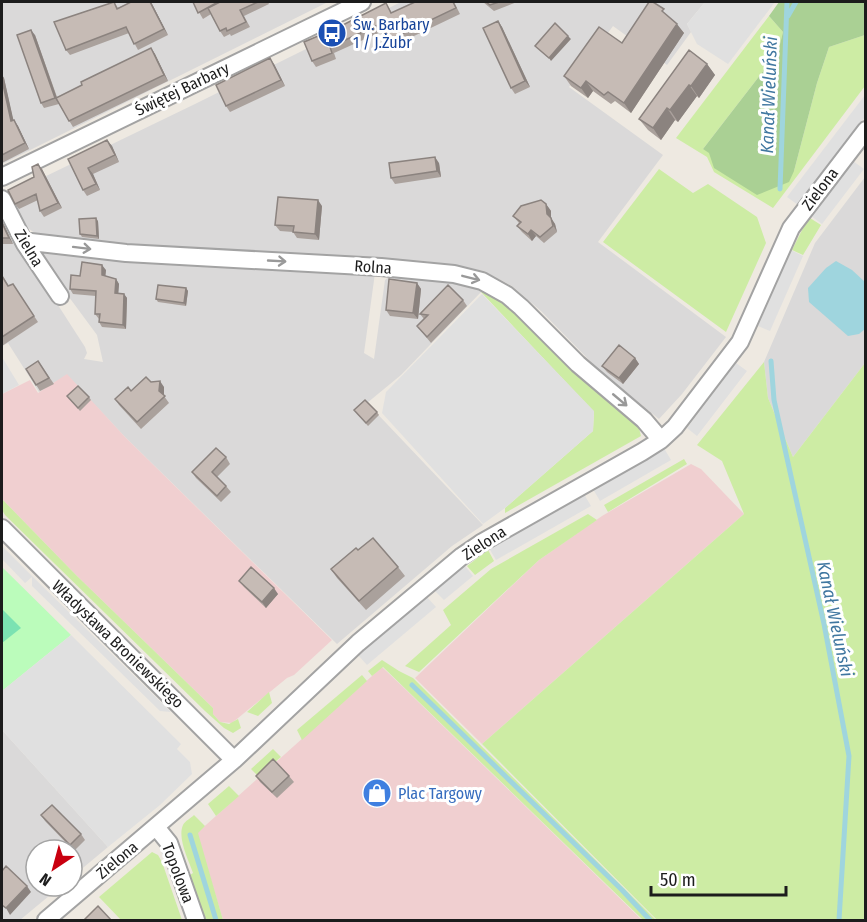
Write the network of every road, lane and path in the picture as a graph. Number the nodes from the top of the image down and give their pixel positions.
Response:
1 (362, 2) edge
2 (866, 130) edge
3 (2, 177) edge
4 (2, 199) edge
5 (25, 244) junction
6 (60, 296) dead end
7 (661, 440) junction
8 (2, 528) edge
9 (234, 760) junction
10 (156, 827) junction
11 (46, 921) edge
12 (196, 921) edge

1 - 3 street, Świętej Barbary
2 - 7 street, Zielona
4 - 5 street, Zielna
5 - 6 street, Zielna
5 -> 7 street, Rolna
7 - 9 street, Zielona
8 - 9 street, Władysława Broniewskiego
9 - 10 street, Zielona
10 - 11 street, Zielona
10 - 12 street, Topolowa

